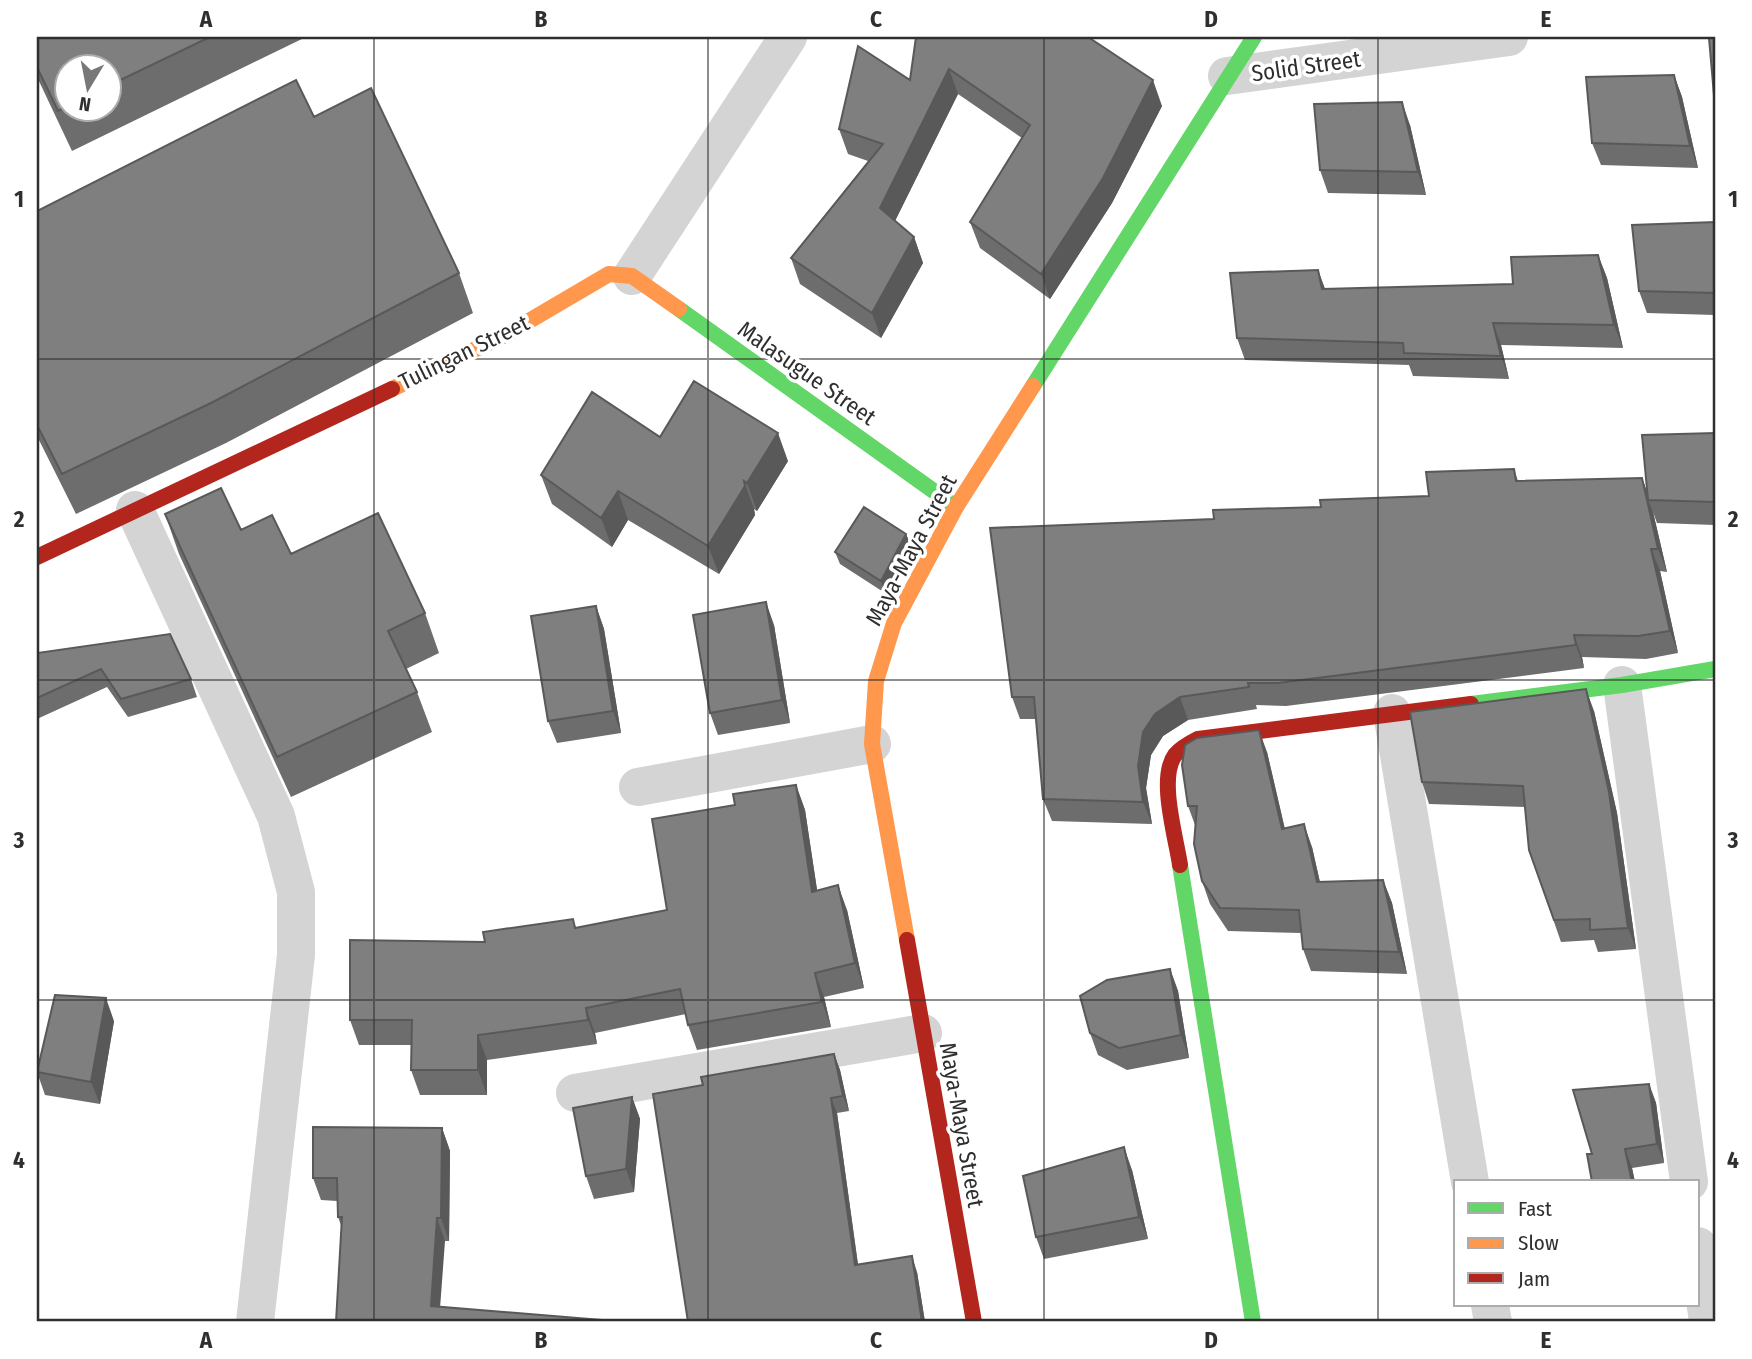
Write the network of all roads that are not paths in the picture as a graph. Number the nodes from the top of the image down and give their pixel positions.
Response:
1 (788, 37) edge
2 (1254, 37) edge
3 (1509, 37) edge
4 (1227, 76) junction
5 (632, 276) junction
6 (956, 507) junction
7 (135, 510) junction
8 (37, 557) edge
9 (1715, 668) edge
10 (1622, 685) junction
11 (1392, 713) junction
12 (872, 744) junction
13 (638, 787) dead end
14 (923, 1032) junction
15 (575, 1093) dead end
16 (1469, 1180) edge
17 (1689, 1180) edge
18 (1700, 1261) edge
19 (255, 1322) edge
20 (974, 1322) edge
21 (1253, 1322) edge
22 (1708, 1322) edge

1 - 5 street
2 - 4 street, Maya-Maya Street
3 - 4 street, Solid Street
4 - 6 street, Maya-Maya Street
5 - 6 street, Malasugue Street
5 - 7 street, Tulingan Street
6 - 12 street, Maya-Maya Street
7 - 8 street, Tulingan Street
7 - 19 street
9 - 10 street
10 - 11 street
10 - 17 street
11 - 16 street
11 - 21 street
12 - 13 street
12 - 14 street, Maya-Maya Street
14 - 15 street
14 - 20 street, Maya-Maya Street
18 - 22 street

